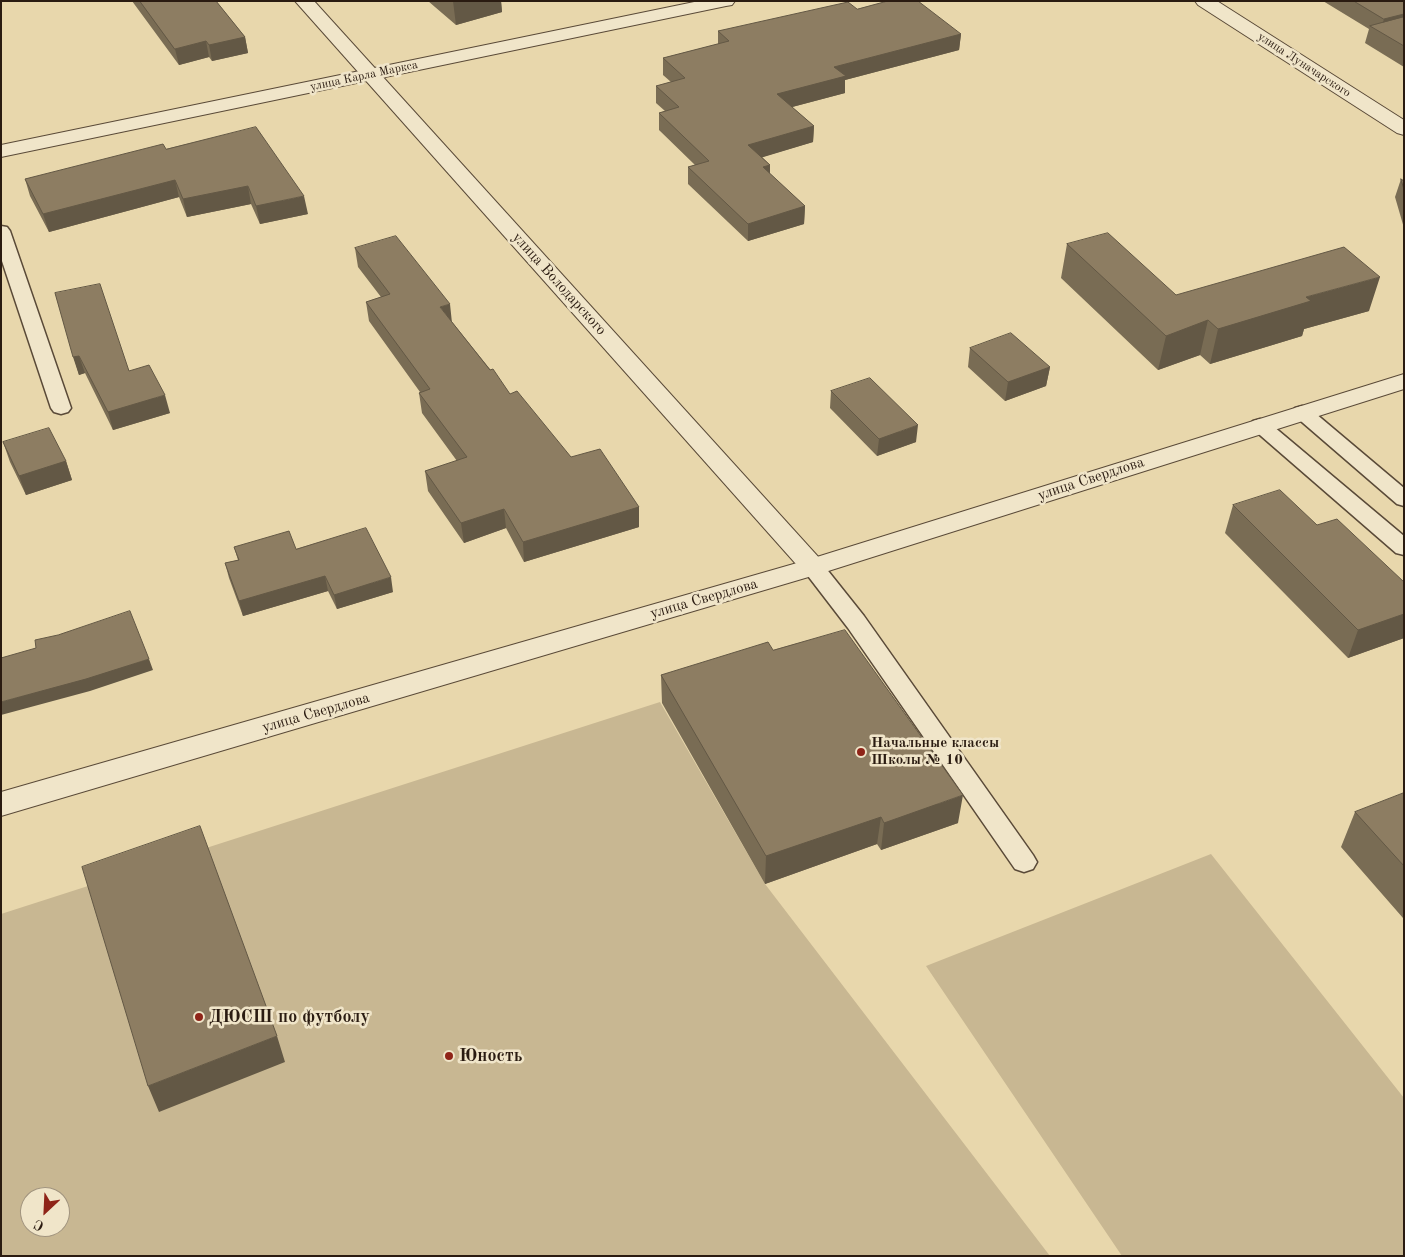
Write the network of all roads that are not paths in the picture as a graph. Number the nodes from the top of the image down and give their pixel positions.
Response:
1 (304, 1) edge
2 (726, 1) edge
3 (1204, 1) edge
4 (372, 74) junction
5 (1404, 129) edge
6 (1, 151) edge
7 (1, 231) edge
8 (1404, 381) edge
9 (60, 408) dead end
10 (1302, 412) junction
11 (1260, 425) junction
12 (1404, 499) edge
13 (1404, 548) edge
14 (814, 567) junction
15 (1, 804) edge
16 (1024, 862) dead end

1 - 4 street, улица Володарского
2 - 4 street, улица Карла Маркса
3 - 5 street, улица Луначарского
4 - 6 street, улица Карла Маркса
4 - 14 street, улица Володарского
7 - 9 lane
8 - 10 street, улица Свердлова
10 - 11 street, улица Свердлова
10 - 12 lane
11 - 13 lane
11 - 14 street, улица Свердлова
14 - 15 street, улица Свердлова
14 - 16 lane

